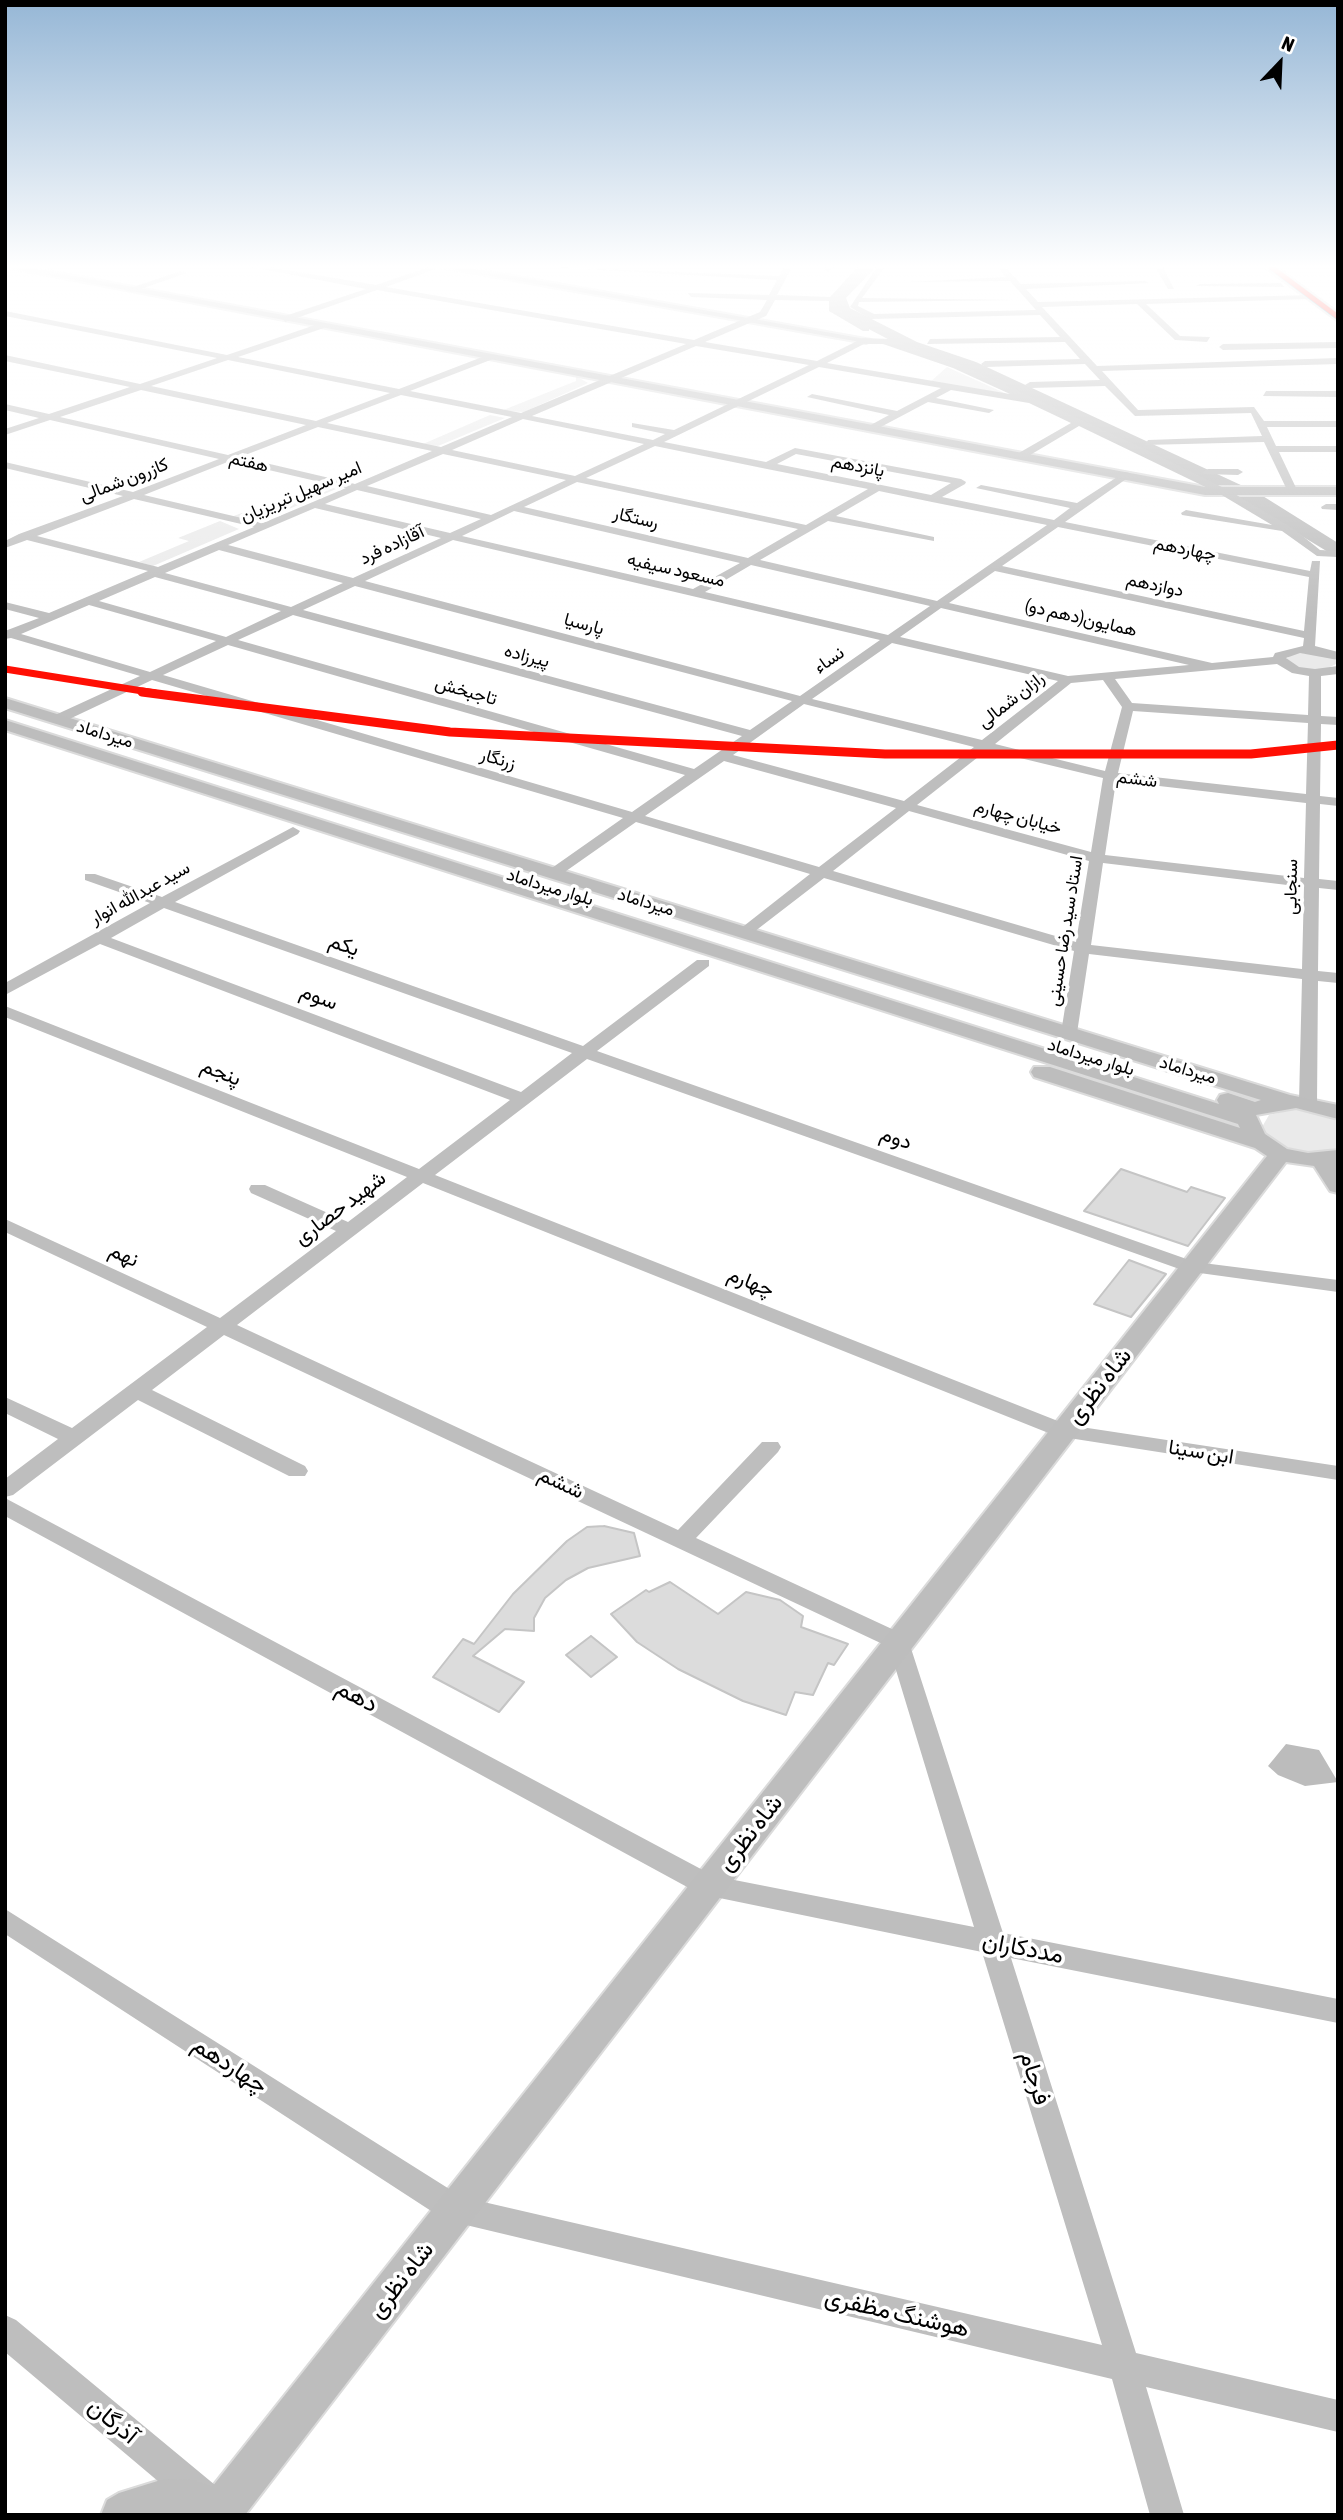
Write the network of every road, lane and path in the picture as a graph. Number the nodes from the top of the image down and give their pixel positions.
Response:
1 (133, 385) edge
2 (144, 385) edge
3 (357, 385) edge
4 (420, 385) edge
5 (597, 385) edge
6 (640, 385) edge
7 (776, 385) edge
8 (935, 385) edge
9 (997, 385) edge
10 (1030, 385) dead end
11 (1045, 385) edge
12 (1109, 385) edge
13 (140, 386) junction
14 (949, 387) junction
15 (399, 393) junction
16 (1266, 394) dead end
17 (1338, 394) edge
18 (812, 397) dead end
19 (1161, 397) dead end
20 (1227, 398) dead end
21 (926, 399) junction
22 (1033, 401) junction
23 (740, 403) junction
24 (5, 407) edge
25 (989, 410) dead end
26 (1238, 410) junction
27 (1177, 412) junction
28 (1136, 413) junction
29 (899, 414) junction
30 (49, 417) junction
31 (520, 417) junction
32 (1122, 417) dead end
33 (1079, 422) junction
34 (319, 423) junction
35 (1261, 424) junction
36 (1338, 424) edge
37 (635, 425) dead end
38 (872, 428) junction
39 (5, 432) edge
40 (675, 433) junction
41 (654, 443) junction
42 (1271, 444) junction
43 (1338, 449) edge
44 (443, 450) junction
45 (1021, 456) junction
46 (230, 458) junction
47 (5, 465) edge
48 (767, 466) junction
49 (1208, 472) junction
50 (1238, 472) dead end
51 (1125, 475) junction
52 (576, 480) junction
53 (356, 487) junction
54 (877, 488) junction
55 (981, 488) dead end
56 (1338, 491) edge
57 (1237, 492) junction
58 (1293, 492) junction
59 (133, 496) junction
60 (932, 499) junction
61 (315, 505) junction
62 (1079, 507) junction
63 (513, 508) junction
64 (1186, 513) dead end
65 (826, 517) junction
66 (492, 518) junction
67 (1055, 523) junction
68 (264, 526) junction
69 (807, 528) junction
70 (5, 531) edge
71 (1290, 531) junction
72 (453, 536) junction
73 (27, 537) junction
74 (930, 539) dead end
75 (5, 545) edge
76 (218, 546) junction
77 (1328, 553) edge
78 (750, 562) junction
79 (993, 567) junction
80 (1338, 567) edge
81 (157, 572) junction
82 (1315, 575) junction
83 (356, 581) junction
84 (697, 593) junction
85 (88, 601) junction
86 (939, 604) junction
87 (5, 605) edge
88 (293, 610) junction
89 (49, 617) junction
90 (7, 635) edge
91 (892, 638) junction
92 (228, 641) junction
93 (1310, 643) junction
94 (1338, 656) edge
95 (1280, 660) junction
96 (1215, 667) junction
97 (1338, 670) edge
98 (1315, 673) junction
99 (151, 676) junction
100 (1107, 677) junction
101 (1068, 680) junction
102 (802, 700) junction
103 (5, 703) edge
104 (1128, 707) junction
105 (5, 715) edge
106 (58, 719) junction
107 (1313, 720) junction
108 (1338, 721) edge
109 (5, 725) edge
110 (752, 735) junction
111 (5, 738) edge
112 (139, 744) junction
113 (984, 746) junction
114 (722, 756) junction
115 (152, 762) junction
116 (696, 774) junction
117 (1110, 776) junction
118 (1312, 799) junction
119 (1338, 802) edge
120 (906, 806) junction
121 (634, 817) junction
122 (293, 831) junction
123 (1096, 858) junction
124 (819, 872) junction
125 (554, 873) junction
126 (90, 877) dead end
127 (1311, 883) junction
128 (1338, 886) edge
129 (162, 903) junction
130 (745, 932) junction
131 (98, 938) junction
132 (1083, 949) junction
133 (703, 963) junction
134 (1308, 975) junction
135 (1338, 978) edge
136 (5, 990) edge
137 (5, 1011) edge
138 (1069, 1033) junction
139 (585, 1052) junction
140 (523, 1099) junction
141 (1320, 1106) edge
142 (1252, 1114) junction
143 (1259, 1142) junction
144 (1280, 1154) junction
145 (1330, 1159) edge
146 (421, 1176) junction
147 (1338, 1186) edge
148 (258, 1189) dead end
149 (5, 1225) edge
150 (350, 1230) junction
151 (1192, 1267) junction
152 (1338, 1286) edge
153 (223, 1326) junction
154 (137, 1391) junction
155 (5, 1404) edge
156 (1064, 1431) junction
157 (74, 1438) junction
158 (770, 1447) dead end
159 (297, 1471) dead end
160 (1338, 1473) edge
161 (5, 1490) edge
162 (5, 1506) edge
163 (682, 1539) junction
164 (900, 1642) junction
165 (709, 1886) junction
166 (5, 1920) edge
167 (993, 1942) junction
168 (1338, 2011) edge
169 (456, 2210) junction
170 (5, 2331) edge
171 (1124, 2366) junction
172 (1338, 2416) edge
173 (221, 2514) edge
174 (121, 2515) edge
175 (1167, 2515) edge

1 - 13 street
2 - 13 street
3 - 15 street
4 - 15 street, کازرون شمالی
5 - 31 street, امیر سهیل تبریزیان
6 - 23 main road
7 - 23 street, آقازاده فرد
8 - 14 street
9 - 22 street
10 - 11 street
12 - 28 street
13 - 30 street
13 - 34 street
14 - 21 street
14 - 22 street
15 - 31 street
15 - 34 street, کازرون شمالی
16 - 17 street
18 - 29 street
19 - 27 street
20 - 26 street
21 - 25 street
21 - 29 street
22 - 33 street
23 - 38 main road
23 - 40 street, آقازاده فرد
24 - 30 street, هفتم
26 - 27 street
26 - 35 street
27 - 28 street
28 - 32 street
29 - 38 street
30 - 39 street
30 - 46 street, هفتم
31 - 41 street, پانزدهم
31 - 44 street, امیر سهیل تبریزیان
33 - 45 street
33 - 57 street
34 - 44 street
34 - 46 street, کازرون شمالی
35 - 36 street
35 - 42 street
37 - 40 street
38 - 45 main road
40 - 41 street, آقازاده فرد
41 - 48 street, پانزدهم
41 - 52 street, آقازاده فرد
42 - 43 street
42 - 49 street
42 - 58 street
44 - 52 street
44 - 53 street, امیر سهیل تبریزیان
45 - 51 main road
46 - 53 street, هفتم
46 - 59 street, کازرون شمالی
47 - 59 street
48 - 54 street, پانزدهم
48 - 60 street
49 - 50 street
49 - 57 street
51 - 57 main road
51 - 62 street, نساء
52 - 63 street, آقازاده فرد
52 - 69 street
53 - 61 street, امیر سهیل تبریزیان
53 - 66 street, هفتم
54 - 60 street, پانزدهم
54 - 65 street
55 - 62 street
56 - 58 main road
57 - 58 main road
57 - 71 street
59 - 68 street
59 - 73 street, کازرون شمالی
60 - 67 street, پانزدهم
61 - 68 street, امیر سهیل تبریزیان
61 - 72 street, مسعود سیفیه
62 - 67 street, نساء
63 - 66 street, آقازاده فرد
63 - 78 street, رستگار
64 - 71 street
65 - 69 street
65 - 74 street
66 - 72 street, آقازاده فرد
67 - 79 street, نساء
67 - 82 street, چهاردهم
68 - 76 street, امیر سهیل تبریزیان
69 - 78 street
70 - 73 street, پیرزاده
71 - 77 street
72 - 83 street, آقازاده فرد
72 - 84 street, مسعود سیفیه
73 - 75 street, کازرون شمالی
73 - 81 street, پیرزاده
76 - 81 street, امیر سهیل تبریزیان
76 - 83 street, پارسیا
77 - 80 street
77 - 82 street
78 - 84 street
78 - 86 street, رستگار
79 - 86 street, نساء
79 - 93 street, دوازدهم
81 - 85 street, امیر سهیل تبریزیان
81 - 88 street, پیرزاده
82 - 93 street
83 - 88 street, آقازاده فرد
83 - 102 street, پارسیا
84 - 91 street, مسعود سیفیه
85 - 89 street, امیر سهیل تبریزیان
85 - 92 street, تاجبخش
86 - 91 street, نساء
86 - 96 street, همایون(دهم دو)
87 - 89 street
88 - 92 street, آقازاده فرد
88 - 110 street, پیرزاده
89 - 90 street, امیر سهیل تبریزیان
90 - 99 street, زرنگار
91 - 101 street, مسعود سیفیه
91 - 102 street, نساء
92 - 99 street, آقازاده فرد
92 - 116 street, تاجبخش
93 - 94 street, دوازدهم
93 - 95 street
95 - 96 street, رازان شمالی
95 - 98 street
96 - 100 street, رازان شمالی
97 - 98 street
98 - 107 street, سنجابی
99 - 106 street, آقازاده فرد
99 - 121 street, زرنگار
100 - 101 street, رازان شمالی
100 - 104 street
101 - 113 street, رازان شمالی
102 - 110 street, نساء
102 - 113 street, ششم
103 - 106 main road, میرداماد
104 - 107 street
104 - 117 street, استاد سید رضا حسینی
105 - 115 main road, بلوار میرداماد
106 - 112 main road, میرداماد
107 - 108 street
107 - 118 street, سنجابی
109 - 142 main road, بلوار میرداماد
110 - 114 street, نساء
111 - 122 main road, میرداماد
112 - 115 main road
112 - 125 main road, میرداماد
113 - 117 street, ششم
113 - 120 street, رازان شمالی
114 - 116 street, نساء
114 - 120 street, خیابان چهارم
115 - 142 main road, بلوار میرداماد
116 - 121 street, نساء
117 - 118 street, ششم
117 - 123 street, استاد سید رضا حسینی
118 - 119 street
118 - 127 street, سنجابی
120 - 123 street, خیابان چهارم
120 - 124 street, رازان شمالی
121 - 124 street
121 - 125 street, نساء
122 - 129 street, سید عبدالله انوار
122 - 133 main road, میرداماد
123 - 127 street, خیابان چهارم
123 - 132 street, استاد سید رضا حسینی
124 - 130 street, رازان شمالی
124 - 132 street
125 - 130 main road, میرداماد
126 - 129 street, یکم
127 - 128 street
127 - 134 street, سنجابی
129 - 131 street, سید عبدالله انوار
129 - 139 street, یکم
130 - 138 main road, میرداماد
131 - 136 street, سید عبدالله انوار
131 - 140 street, سوم
132 - 134 street
132 - 138 street, استاد سید رضا حسینی
133 - 139 street, شهید حصاری
133 - 143 main road, میرداماد
134 - 135 street
134 - 141 street, سنجابی
137 - 146 street, پنجم
138 - 141 main road, میرداماد
139 - 140 street, شهید حصاری
139 - 151 street, دوم
140 - 146 street, شهید حصاری
141 - 142 main road
142 - 143 main road
143 - 144 main road, میرداماد
144 - 145 main road
144 - 151 main road, شاه نظری
145 - 147 main road
146 - 150 street, شهید حصاری
146 - 156 street, چهارم
148 - 150 street
149 - 153 street, نهم
150 - 153 street, شهید حصاری
151 - 152 street, دوم
151 - 156 main road, شاه نظری
153 - 154 street, شهید حصاری
153 - 163 street, ششم
154 - 157 street, شهید حصاری
154 - 159 street
155 - 157 street
156 - 160 street, ابن سینا
156 - 164 main road, شاه نظری
157 - 161 street, شهید حصاری
158 - 163 street
162 - 165 street, دهم
163 - 164 street, ششم
164 - 165 main road, شاه نظری
164 - 167 street, فرجام
165 - 167 street, مددکاران
165 - 169 main road, شاه نظری
166 - 169 street, چهاردهم
167 - 168 street, مددکاران
167 - 171 street, فرجام
169 - 171 street, هوشنگ مظفری
169 - 173 main road, شاه نظری
170 - 173 street, آذرگان
171 - 172 street, هوشنگ مظفری
171 - 175 street, فرجام
173 - 174 main road

